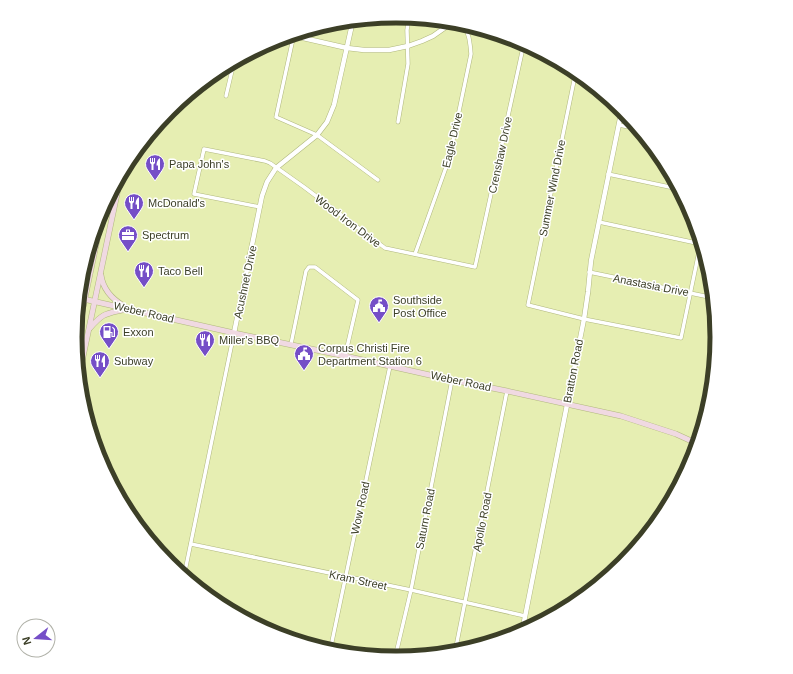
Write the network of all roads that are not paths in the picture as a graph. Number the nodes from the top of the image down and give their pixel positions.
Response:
1 (408, 24) edge
2 (351, 27) edge
3 (446, 27) edge
4 (468, 31) edge
5 (303, 38) edge
6 (291, 42) edge
7 (408, 46) junction
8 (347, 48) junction
9 (523, 49) edge
10 (232, 70) edge
11 (574, 78) edge
12 (226, 96) dead end
13 (621, 117) edge
14 (398, 122) dead end
15 (619, 125) junction
16 (630, 127) edge
17 (317, 135) junction
18 (276, 168) junction
19 (608, 174) junction
20 (378, 180) dead end
21 (672, 188) edge
22 (117, 195) edge
23 (260, 207) junction
24 (598, 222) junction
25 (696, 242) edge
26 (96, 247) edge
27 (699, 253) edge
28 (415, 254) junction
29 (475, 267) joint
30 (91, 270) joint
31 (101, 271) junction
32 (589, 272) junction
33 (89, 277) edge
34 (691, 293) junction
35 (708, 297) edge
36 (85, 299) edge
37 (95, 301) junction
38 (128, 309) junction
39 (584, 319) junction
40 (89, 329) junction
41 (234, 332) junction
42 (291, 344) junction
43 (345, 356) junction
44 (83, 357) edge
45 (390, 366) junction
46 (452, 380) junction
47 (507, 391) junction
48 (567, 404) junction
49 (693, 442) edge
50 (191, 544) junction
51 (186, 570) edge
52 (345, 577) junction
53 (411, 590) junction
54 (466, 602) junction
55 (525, 616) junction
56 (523, 624) edge
57 (331, 644) edge
58 (456, 645) edge
59 (397, 651) edge

1 - 7 street
2 - 8 street, Acushnet Drive
3 - 7 street
4 - 28 street, Eagle Drive
5 - 8 street
6 - 17 street
7 - 8 street
7 - 14 street
8 - 17 street, Acushnet Drive
9 - 29 street, Crenshaw Drive
10 - 12 street
11 - 39 street, Summer Wind Drive
13 - 15 street, Bratton Road
15 - 16 street
15 - 19 street, Bratton Road
17 - 18 street, Acushnet Drive
17 - 20 street
18 - 23 street, Acushnet Drive
18 - 23 street, Wood Iron Drive
18 - 28 street, Wood Iron Drive
19 - 21 street
19 - 24 street, Bratton Road
22 - 31 main road
23 - 41 street, Acushnet Drive
24 - 25 street
24 - 32 street, Bratton Road
26 - 30 main road
27 - 34 street
28 - 29 street, Wood Iron Drive
30 - 33 main road
31 - 37 main road
31 - 38 main road
32 - 34 street, Anastasia Drive
32 - 39 street, Bratton Road
34 - 35 street, Anastasia Drive
34 - 39 street
36 - 37 main road, Weber Road
37 - 38 main road, Weber Road
37 - 40 main road
38 - 40 main road
38 - 41 main road, Weber Road
39 - 48 street, Bratton Road
40 - 44 main road
41 - 42 main road, Weber Road
41 - 50 street, Acushnet Drive
42 - 43 main road, Weber Road
42 - 43 street
43 - 45 main road, Weber Road
45 - 46 main road, Weber Road
45 - 52 street, Wow Road
46 - 47 main road, Weber Road
46 - 53 street, Saturn Road
47 - 48 main road, Weber Road
47 - 54 street, Apollo Road
48 - 49 main road, Weber Road
48 - 55 street, Bratton Road
50 - 51 street, Acushnet Drive
50 - 52 street, Kram Street
52 - 53 street, Kram Street
52 - 57 street, Wow Road
53 - 54 street, Kram Street
53 - 59 street, Saturn Road
54 - 55 street, Kram Street
54 - 58 street, Apollo Road
55 - 56 street, Bratton Road

